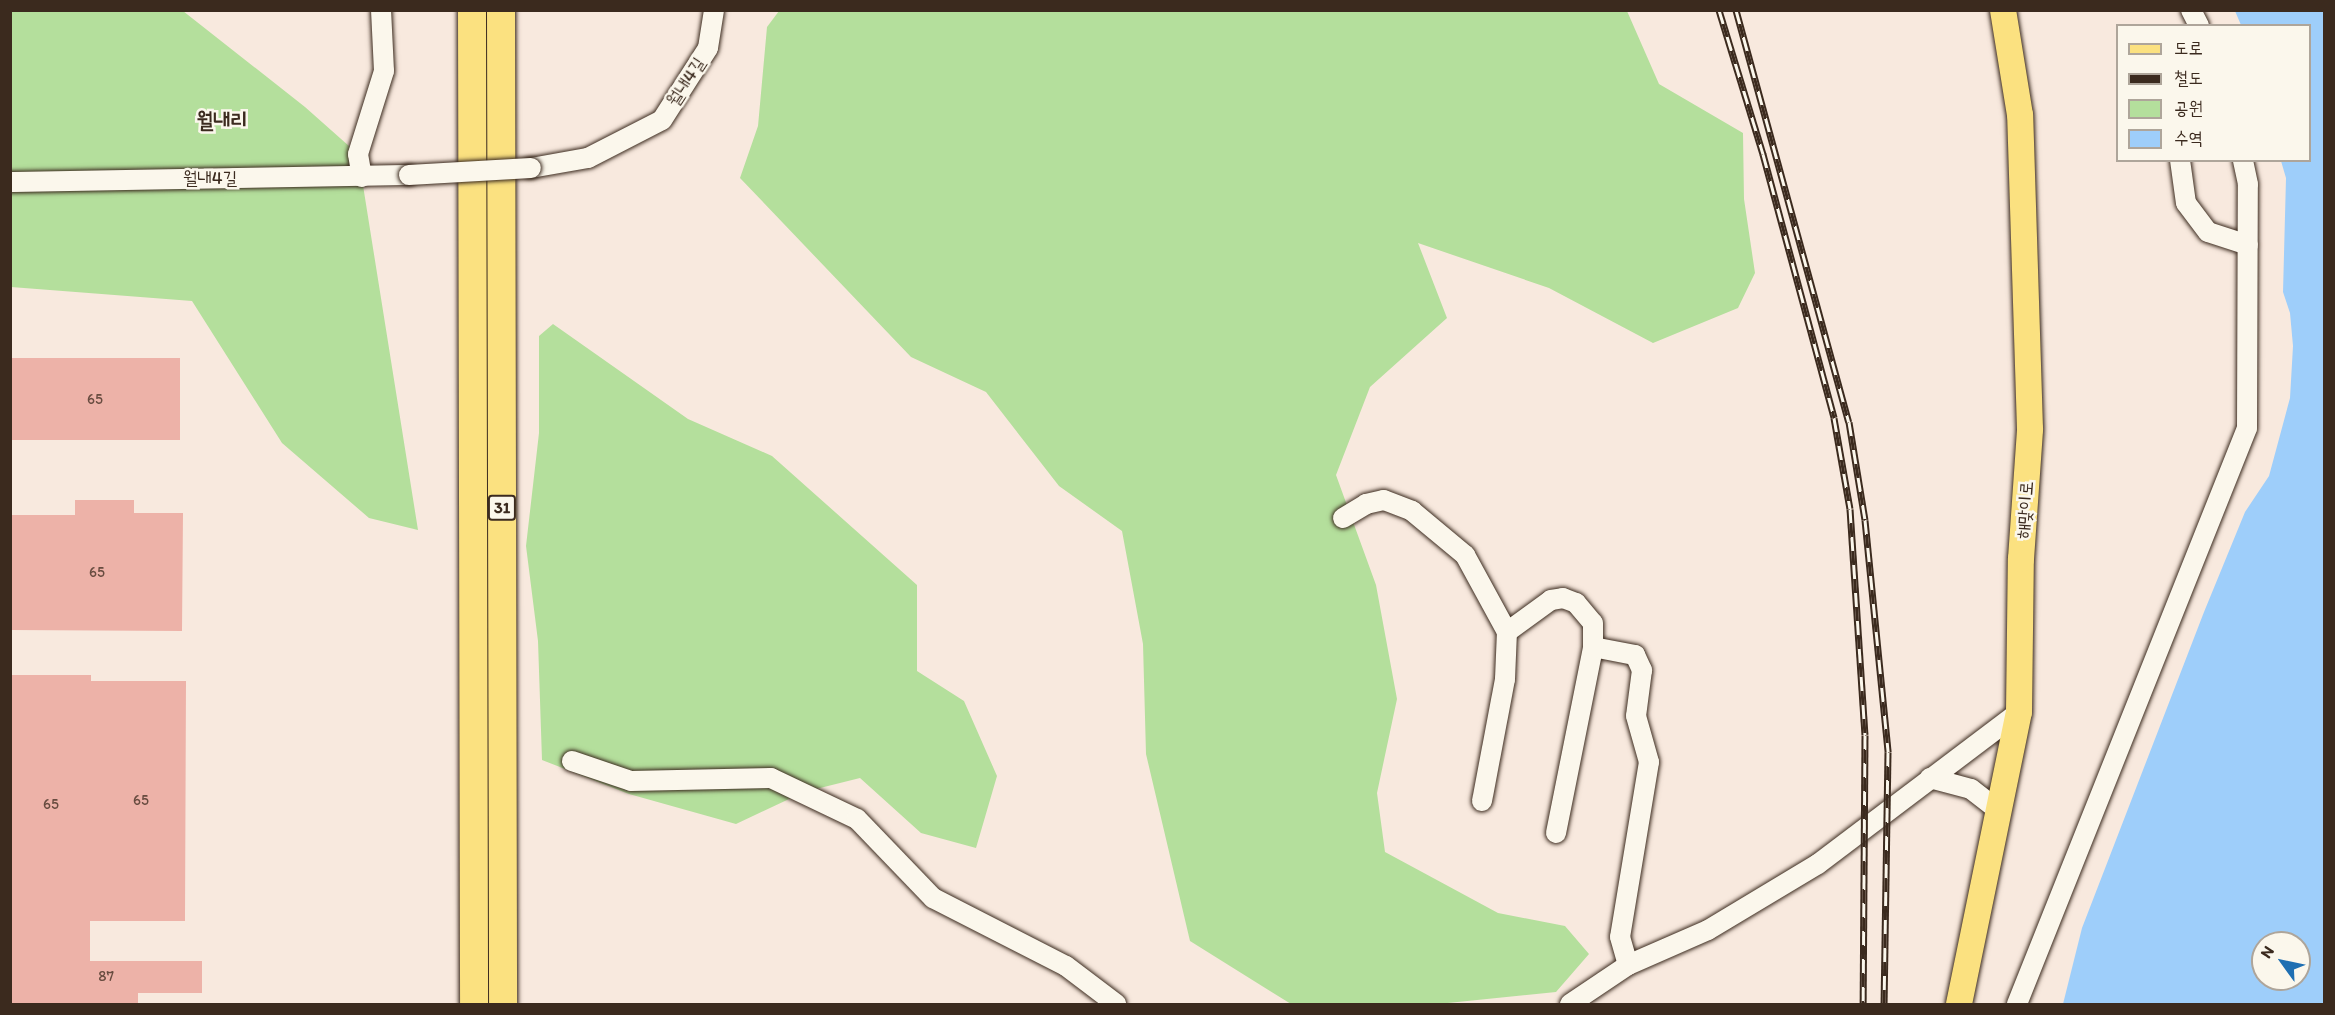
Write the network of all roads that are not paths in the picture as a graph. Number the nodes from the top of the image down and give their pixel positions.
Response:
1 (381, 10) edge
2 (472, 10) edge
3 (501, 10) edge
4 (714, 10) edge
5 (2003, 10) edge
6 (2191, 10) edge
7 (2198, 24) edge
8 (2180, 162) edge
9 (2243, 162) edge
10 (362, 177) junction
11 (10, 182) edge
12 (2248, 244) junction
13 (1343, 518) dead end
14 (1507, 632) junction
15 (1593, 647) junction
16 (2019, 712) junction
17 (572, 761) dead end
18 (1930, 778) junction
19 (1482, 801) dead end
20 (1999, 811) junction
21 (1556, 833) dead end
22 (1628, 965) junction
23 (474, 1005) edge
24 (503, 1005) edge
25 (1116, 1005) edge
26 (1570, 1005) edge
27 (1959, 1005) edge
28 (2017, 1005) edge

1 - 10 street
2 - 23 highway, 31
3 - 24 highway, 31
4 - 10 street, 월내4길, bridge
5 - 16 main road, 해맞이로
6 - 7 street
8 - 12 street
9 - 12 street
10 - 11 street, 월내4길
12 - 28 street
13 - 14 street
14 - 15 street
14 - 19 street
15 - 21 street
15 - 22 street
16 - 18 street
16 - 20 main road, 해맞이로
17 - 25 street
18 - 20 street
18 - 22 street
20 - 27 main road, 해맞이로
22 - 26 street

